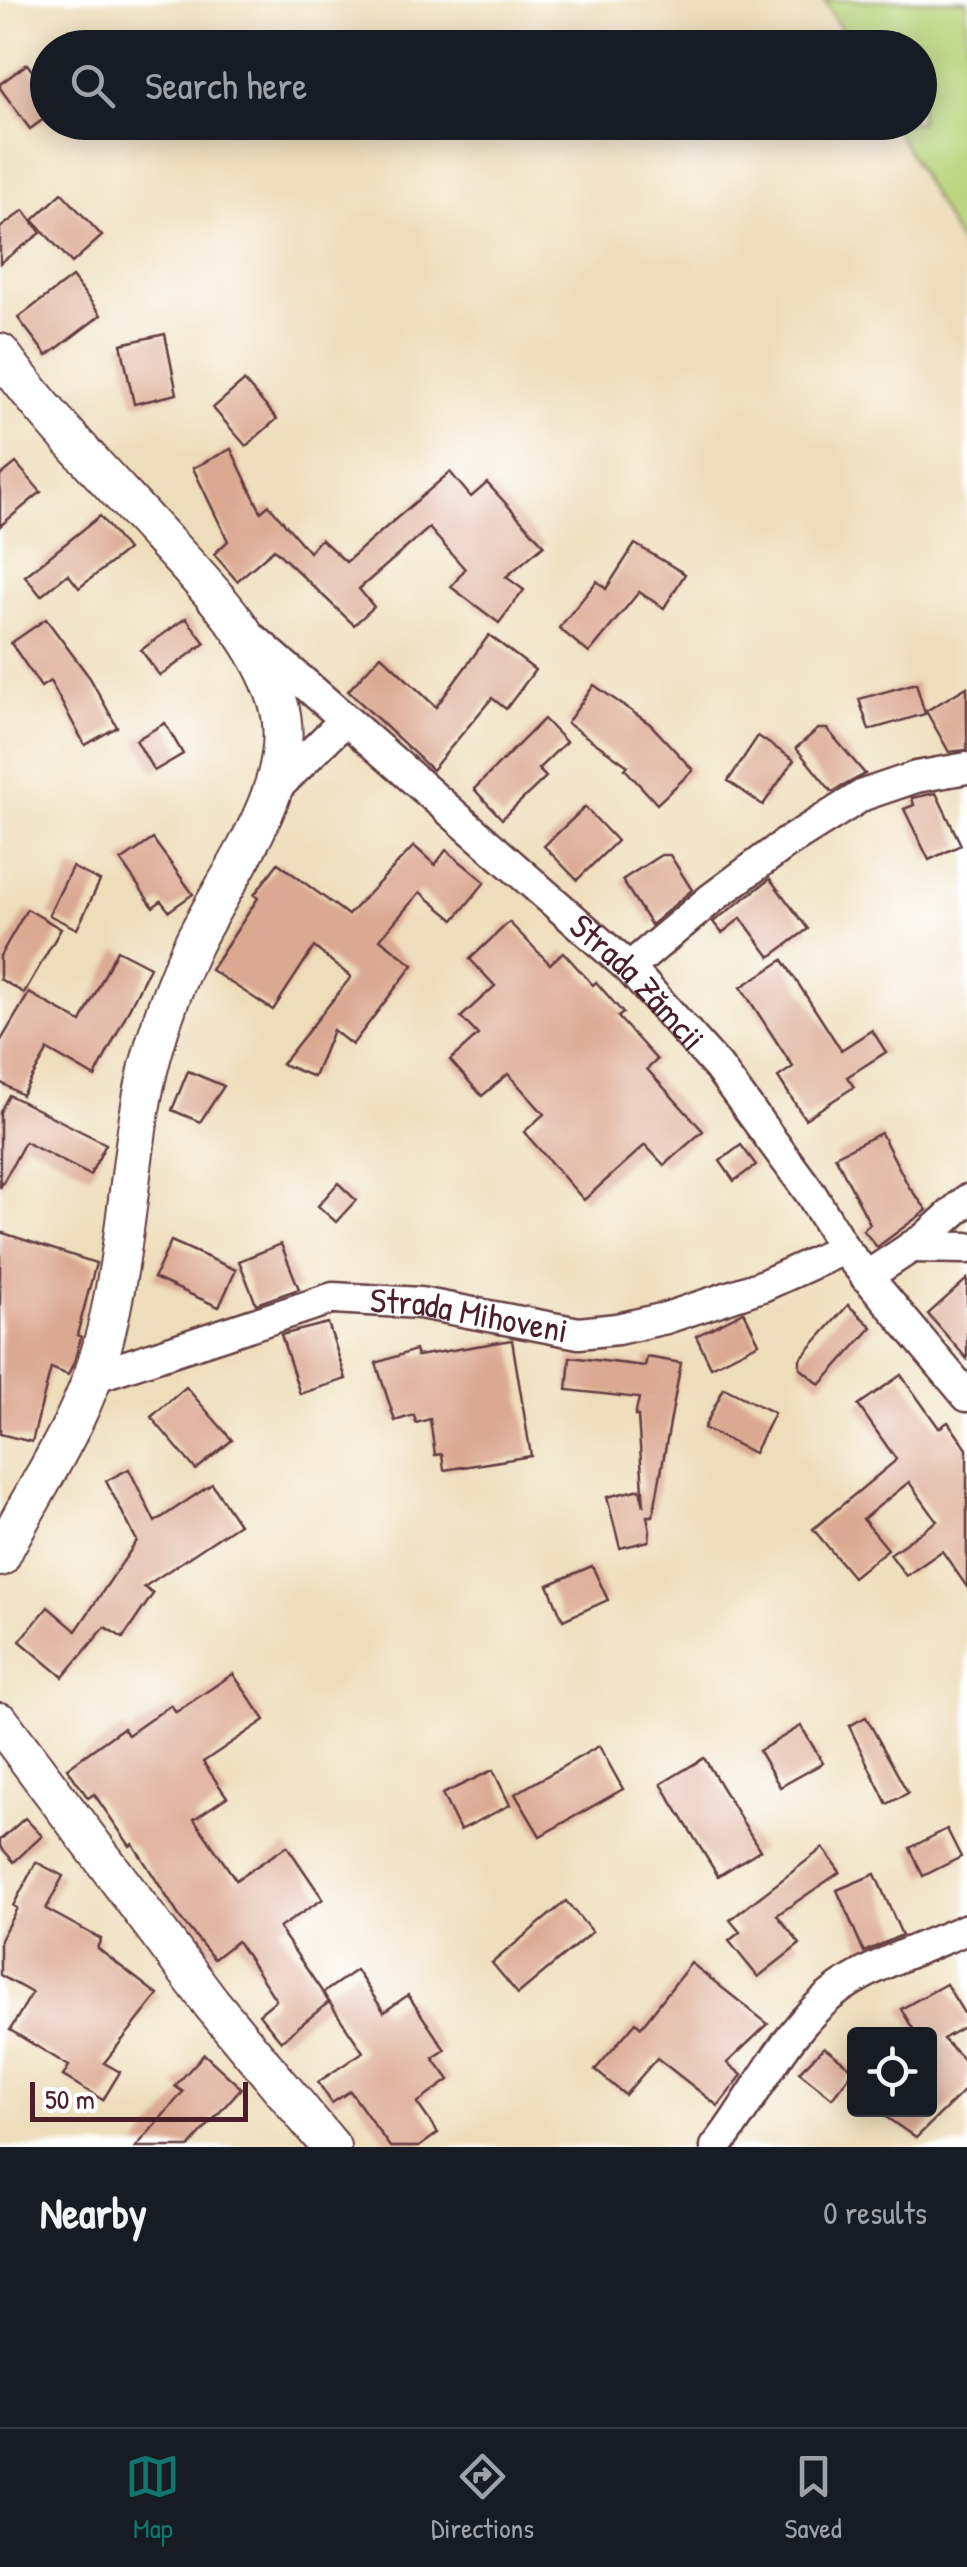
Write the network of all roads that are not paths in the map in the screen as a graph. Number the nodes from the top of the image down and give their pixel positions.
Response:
1 (1, 357) edge
2 (243, 630) junction
3 (344, 720) junction
4 (967, 768) edge
5 (270, 794) junction
6 (630, 968) junction
7 (967, 1200) edge
8 (911, 1247) junction
9 (967, 1248) edge
10 (844, 1249) junction
11 (866, 1277) junction
12 (94, 1377) junction
13 (967, 1396) edge
14 (0, 1557) edge
15 (0, 1722) edge
16 (967, 1929) edge
17 (330, 2147) edge
18 (716, 2147) edge

1 - 2 main road, Strada Zămcii
2 - 3 street, Strada Zămcii
2 - 5 main road, Strada Zămcii
3 - 5 street
3 - 6 street, Strada Zămcii
4 - 6 street
5 - 12 main road, Strada Zămcii
6 - 10 street, Strada Zămcii
7 - 8 street
8 - 9 street
8 - 11 street
10 - 11 street, Strada Zămcii
10 - 12 street, Strada Mihoveni
11 - 13 street, Strada Zămcii
12 - 14 main road, Strada Zămcii
15 - 17 main road
16 - 18 street

